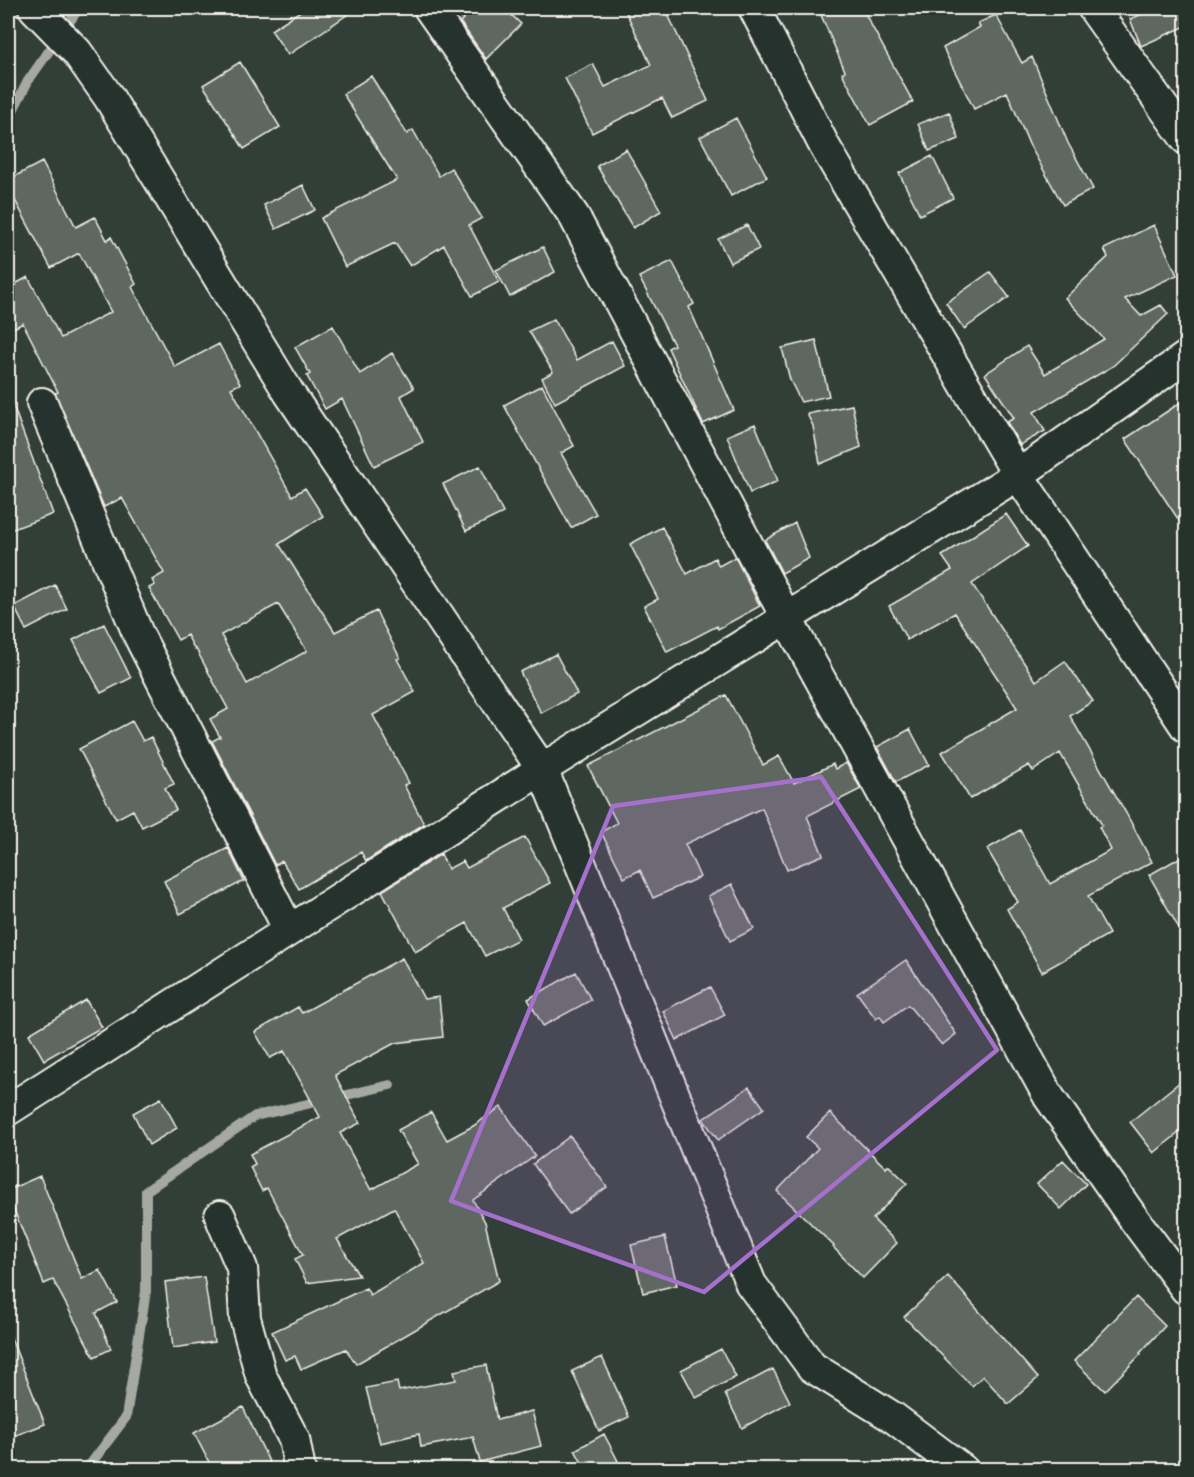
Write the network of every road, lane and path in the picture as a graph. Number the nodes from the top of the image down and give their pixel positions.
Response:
1 (429, 8) edge
2 (754, 8) edge
3 (1093, 8) edge
4 (39, 13) edge
5 (1186, 139) edge
6 (1186, 357) edge
7 (42, 403) dead end
8 (1018, 475) junction
9 (786, 617) junction
10 (1186, 727) edge
11 (542, 770) junction
12 (288, 930) junction
13 (8, 1110) edge
14 (220, 1216) dead end
15 (1186, 1289) edge
16 (300, 1470) edge
17 (963, 1470) edge

1 - 9 street
2 - 8 street
3 - 5 street
4 - 11 street
6 - 8 street
7 - 12 street
8 - 9 street
8 - 10 street
9 - 11 street
9 - 15 street
11 - 12 street
11 - 17 street
12 - 13 street
14 - 16 street

